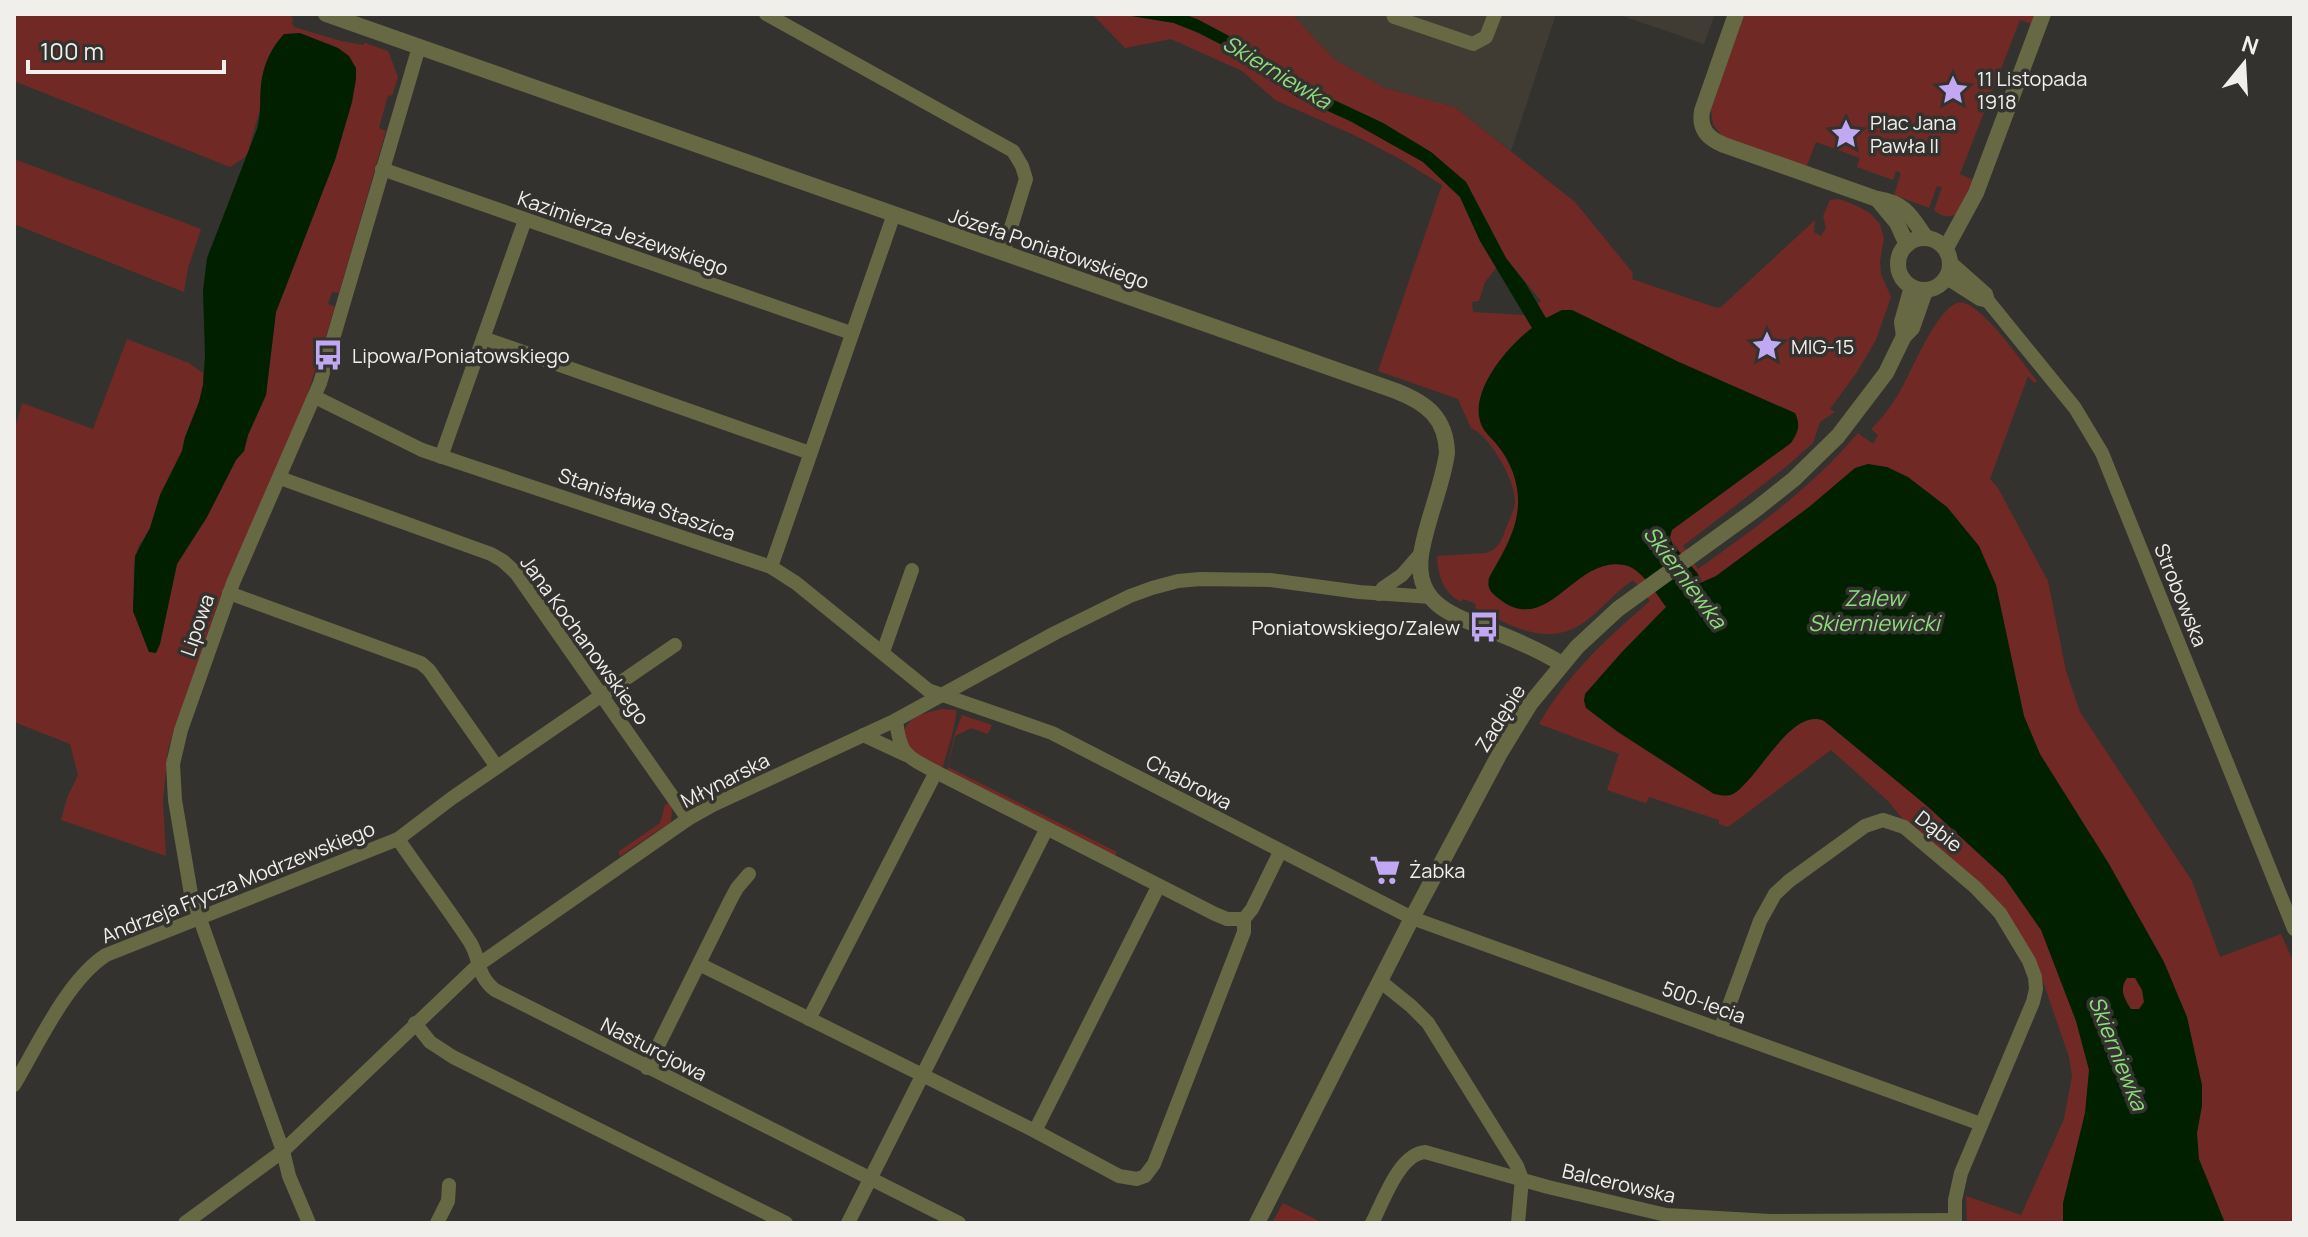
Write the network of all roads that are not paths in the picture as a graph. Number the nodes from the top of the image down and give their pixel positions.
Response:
1 (326, 14) edge
2 (766, 14) edge
3 (1393, 14) edge
4 (1495, 14) edge
5 (1736, 14) edge
6 (2043, 14) edge
7 (419, 47) junction
8 (382, 169) junction
9 (1877, 199) junction
10 (894, 214) junction
11 (525, 220) junction
12 (1926, 238) junction
13 (1907, 245) junction
14 (1003, 253) junction
15 (1948, 263) junction
16 (1918, 289) junction
17 (851, 333) junction
18 (483, 338) junction
19 (315, 397) junction
20 (810, 453) junction
21 (441, 457) junction
22 (280, 478) junction
23 (1422, 552) junction
24 (771, 567) junction
25 (912, 570) dead end
26 (229, 593) junction
27 (1379, 594) junction
28 (1431, 597) junction
29 (675, 645) dead end
30 (883, 652) junction
31 (1562, 664) junction
32 (601, 695) junction
33 (940, 695) junction
34 (896, 720) junction
35 (863, 735) junction
36 (906, 755) junction
37 (497, 767) junction
38 (936, 772) junction
39 (688, 819) junction
40 (1046, 830) junction
41 (398, 839) junction
42 (1280, 852) junction
43 (749, 874) dead end
44 (1158, 887) junction
45 (1412, 918) junction
46 (1244, 919) junction
47 (199, 920) junction
48 (2294, 929) edge
49 (699, 964) junction
50 (478, 965) junction
51 (1380, 981) junction
52 (809, 1019) junction
53 (415, 1023) junction
54 (1720, 1030) junction
55 (647, 1068) junction
56 (922, 1075) junction
57 (14, 1085) edge
58 (1981, 1124) junction
59 (1035, 1131) junction
60 (283, 1151) junction
61 (870, 1179) junction
62 (1522, 1179) junction
63 (449, 1185) dead end
64 (1955, 1222) edge
65 (185, 1223) edge
66 (309, 1223) edge
67 (437, 1223) edge
68 (786, 1223) edge
69 (848, 1223) edge
70 (959, 1223) edge
71 (1257, 1223) edge
72 (1372, 1223) edge
73 (1518, 1223) edge

1 - 7 street, Józefa Poniatowskiego
2 - 14 street
3 - 4 street
5 - 9 street
6 - 15 street
7 - 8 street, Lipowa
7 - 10 street, Józefa Poniatowskiego
8 - 11 street, Kazimierza Jeżewskiego
8 - 19 street, Lipowa
9 - 12 street
9 - 13 street
10 - 14 street, Józefa Poniatowskiego
10 - 17 street
11 - 17 street, Kazimierza Jeżewskiego
11 - 18 street
12 - 13 street
12 - 15 street
13 - 16 street
14 - 23 street, Józefa Poniatowskiego
15 - 16 street
15 - 48 street, Strobowska
16 - 31 street, Zadębie
17 - 20 street
18 - 20 street
18 - 21 street
19 - 21 street, Stanisława Staszica
19 - 22 street, Lipowa
20 - 24 street
21 - 24 street, Stanisława Staszica
22 - 26 street, Lipowa
22 - 32 street, Jana Kochanowskiego
23 - 27 street
23 - 28 street, Józefa Poniatowskiego
24 - 30 street, Stanisława Staszica
25 - 30 street
26 - 37 street
26 - 47 street, Lipowa
27 - 28 street, Młynarska
27 - 33 street, Młynarska
28 - 31 street
29 - 32 street, Andrzeja Frycza Modrzewskiego
30 - 33 street, Stanisława Staszica
31 - 45 street, Zadębie
32 - 37 street, Andrzeja Frycza Modrzewskiego
32 - 39 street, Jana Kochanowskiego
33 - 34 street, Młynarska
33 - 42 street, Chabrowa
34 - 35 street, Młynarska
34 - 36 street
35 - 36 street
35 - 39 street, Młynarska
36 - 38 street
37 - 41 street, Andrzeja Frycza Modrzewskiego
38 - 40 street
38 - 52 street
39 - 50 street, Młynarska
40 - 44 street
40 - 56 street
41 - 47 street, Andrzeja Frycza Modrzewskiego
41 - 50 street, Nasturcjowa
42 - 45 street, Chabrowa
42 - 46 street
43 - 49 street
44 - 46 street
44 - 59 street
45 - 51 street, Zadębie
45 - 54 street, 500-lecia
46 - 59 street
47 - 57 street, Andrzeja Frycza Modrzewskiego
47 - 60 street, Lipowa
49 - 52 street
49 - 55 street
50 - 53 street, Młynarska
50 - 55 street, Nasturcjowa
51 - 62 street
51 - 71 street, Zadębie
52 - 56 street
53 - 60 street, Młynarska
53 - 68 street
54 - 58 street, 500-lecia
54 - 58 street, Dąbie
55 - 61 street, Nasturcjowa
56 - 59 street
56 - 61 street
58 - 64 street, Dąbie
60 - 65 street, Młynarska
60 - 66 street, Lipowa
61 - 69 street
61 - 70 street, Nasturcjowa
62 - 64 street, Balcerowska
62 - 72 street, Balcerowska
62 - 73 street
63 - 67 street

